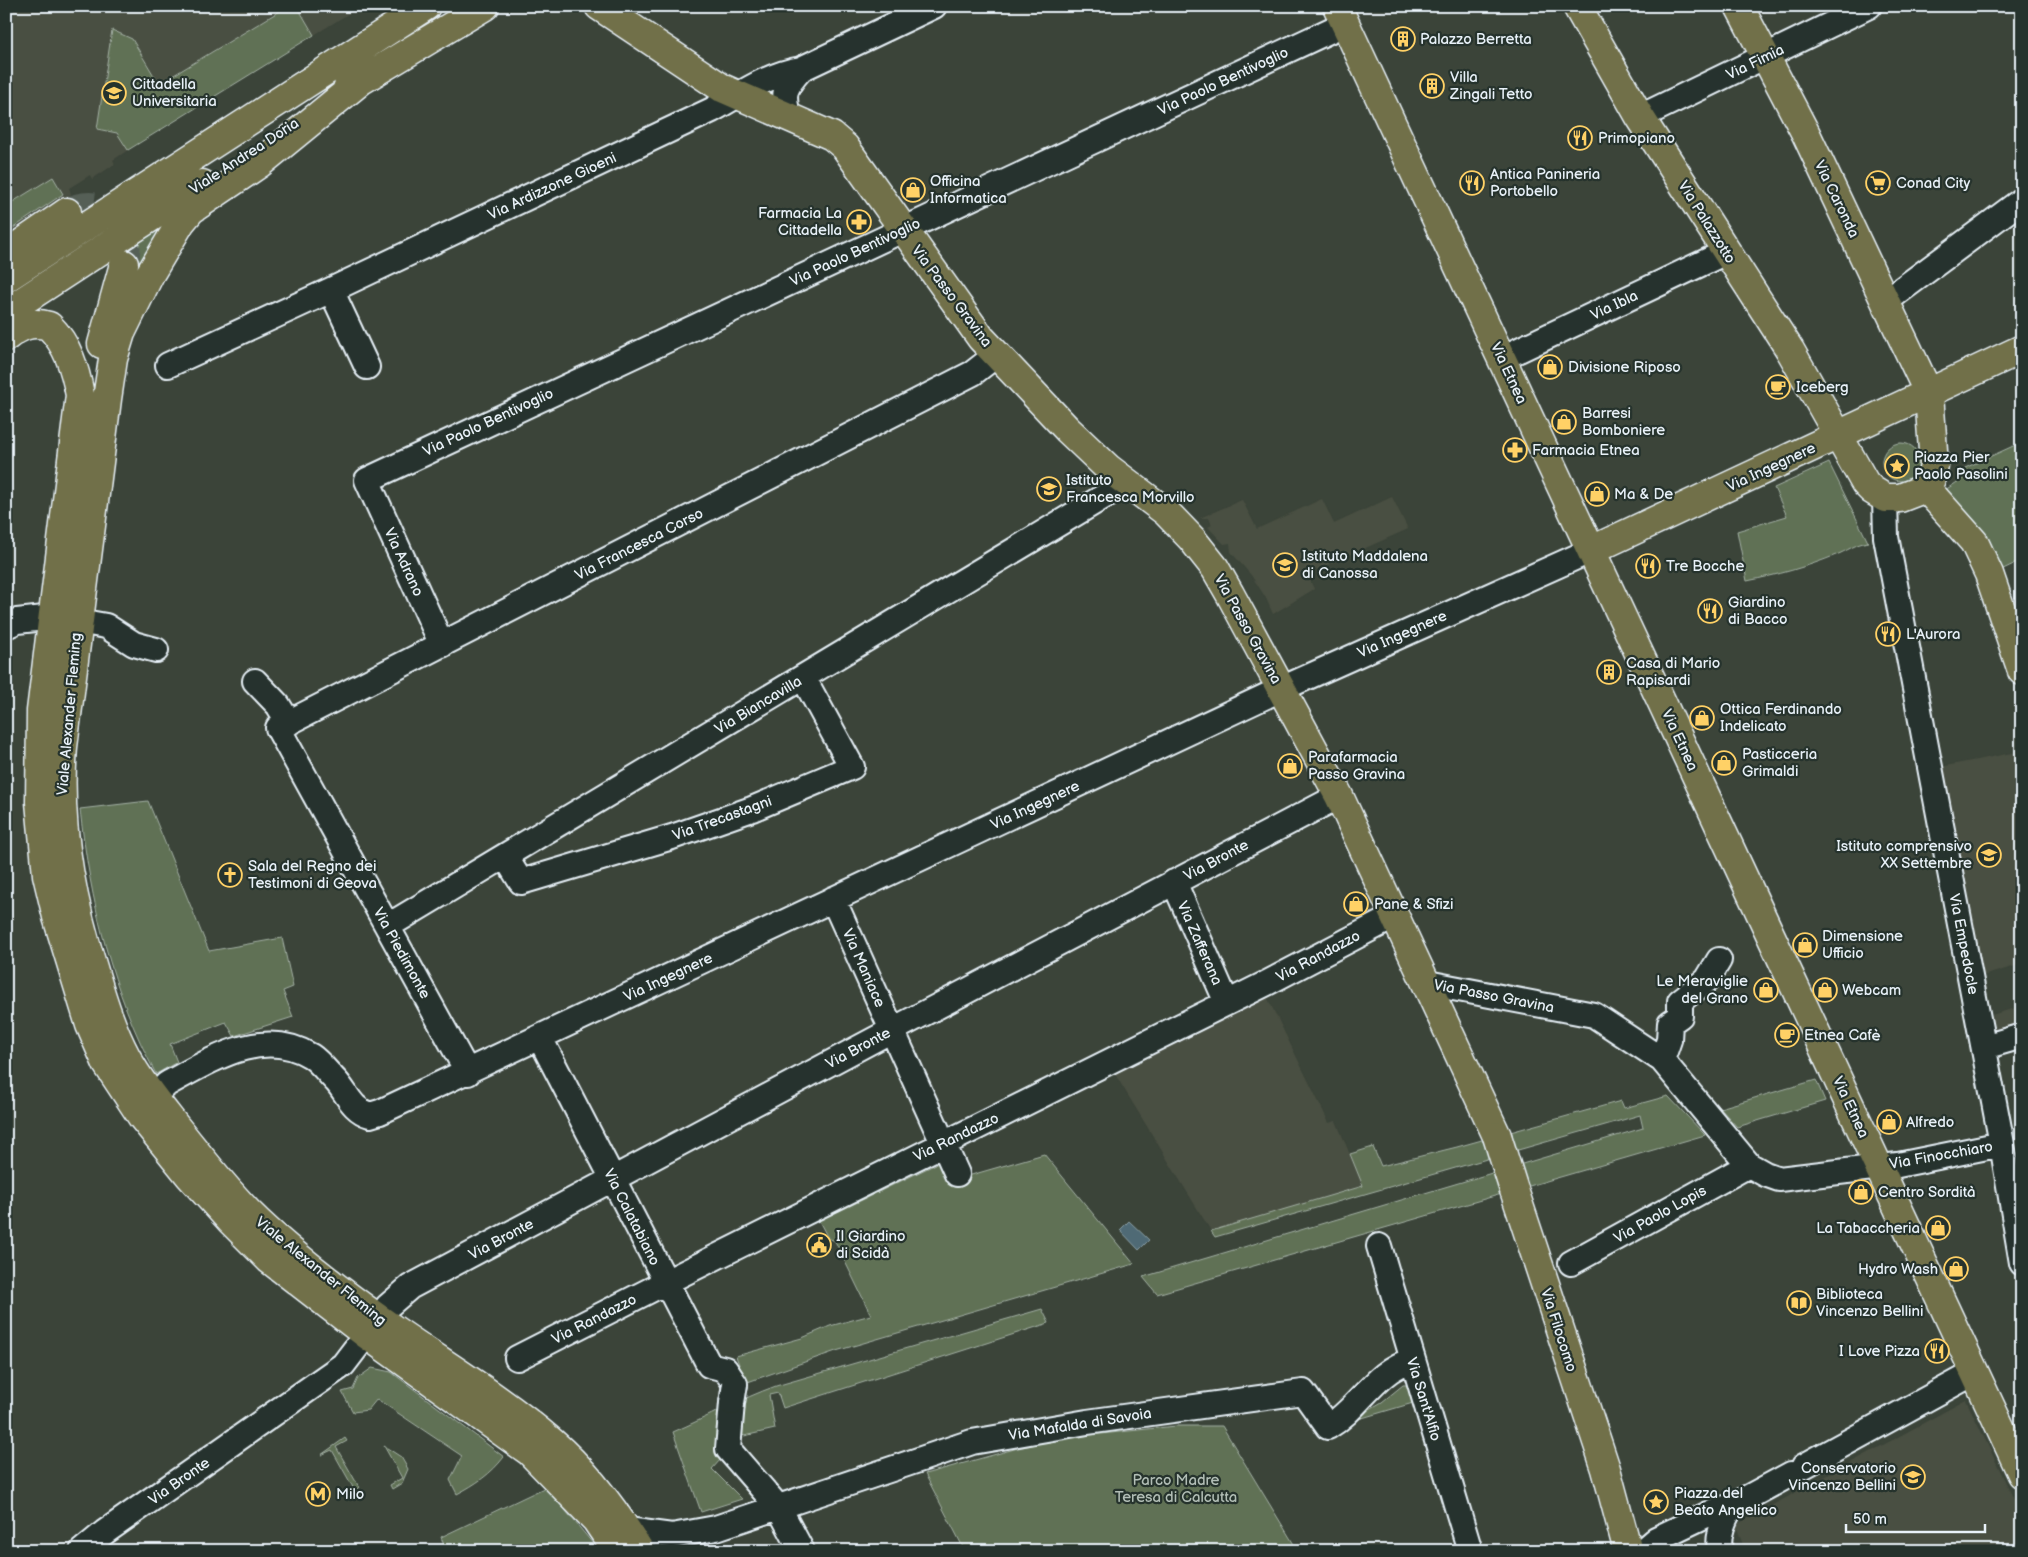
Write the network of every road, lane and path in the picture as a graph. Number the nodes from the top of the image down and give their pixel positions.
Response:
1 (426, 6) edge
2 (485, 6) edge
3 (599, 6) edge
4 (934, 6) edge
5 (1577, 6) edge
6 (1739, 6) edge
7 (1869, 6) edge
8 (1340, 15) edge
9 (1766, 58) junction
10 (801, 69) junction
11 (363, 79) junction
12 (736, 96) junction
13 (789, 116) junction
14 (1640, 117) junction
15 (2022, 200) edge
16 (67, 212) tunnel mouth
17 (903, 230) junction
18 (1726, 252) junction
19 (6, 254) edge
20 (124, 264) tunnel mouth
21 (6, 278) edge
22 (331, 290) junction
23 (1886, 302) junction
24 (6, 312) edge
25 (6, 337) edge
26 (2022, 349) edge
27 (996, 355) junction
28 (1502, 358) junction
29 (168, 364) dead end
30 (367, 367) dead end
31 (1929, 394) junction
32 (1840, 436) junction
33 (366, 480) joint
34 (1128, 482) junction
35 (1934, 497) junction
36 (1885, 498) junction
37 (1592, 550) junction
38 (66, 619) junction
39 (6, 626) edge
40 (442, 645) junction
41 (156, 650) dead end
42 (2022, 671) edge
43 (803, 677) junction
44 (255, 681) dead end
45 (1281, 689) junction
46 (283, 725) junction
47 (63, 748) junction
48 (1339, 796) junction
49 (505, 856) junction
50 (1174, 882) junction
51 (833, 899) junction
52 (1395, 916) junction
53 (386, 924) junction
54 (1719, 960) dead end
55 (1427, 983) junction
56 (1227, 1003) junction
57 (891, 1030) junction
58 (2022, 1036) edge
59 (540, 1038) junction
60 (1984, 1047) junction
61 (1662, 1060) junction
62 (468, 1073) junction
63 (152, 1103) junction
64 (942, 1144) junction
65 (2002, 1144) junction
66 (1749, 1165) junction
67 (1879, 1166) junction
68 (957, 1174) dead end
69 (613, 1180) junction
70 (1379, 1246) dead end
71 (1570, 1263) dead end
72 (2022, 1263) edge
73 (664, 1282) junction
74 (377, 1322) junction
75 (517, 1358) dead end
76 (1413, 1360) junction
77 (1974, 1372) junction
78 (2022, 1474) edge
79 (1732, 1506) junction
80 (779, 1508) junction
81 (716, 1528) junction
82 (628, 1544) edge
83 (82, 1551) edge
84 (679, 1551) edge
85 (802, 1551) edge
86 (1470, 1551) edge
87 (1628, 1551) edge
88 (1642, 1551) edge
89 (1720, 1551) edge

1 - 21 main road, Viale Andrea Doria
2 - 11 main road, Viale Andrea Doria
3 - 12 main road, Via Passo Gravina
4 - 10 street, Via Ardizzone Gioeni
5 - 14 main road, Via Palazzotto
6 - 9 main road, Via Caronda
7 - 9 street, Via Fimia
8 - 17 street, Via Paolo Bentivoglio
8 - 28 main road, Via Etnea
9 - 14 street, Via Fimia
9 - 23 main road, Via Caronda
10 - 12 street, Via Ardizzone Gioeni
10 - 13 street
11 - 24 main road, Viale Andrea Doria
11 - 38 main road, Viale Alexander Fleming
12 - 13 main road, Via Passo Gravina
12 - 22 street, Via Ardizzone Gioeni
13 - 17 main road, Via Passo Gravina
14 - 18 main road, Via Palazzotto
15 - 23 street
16 - 19 main road
17 - 27 main road, Via Passo Gravina
17 - 33 street, Via Paolo Bentivoglio
18 - 28 street, Via Ibla
18 - 32 main road, Via Palazzotto
20 - 47 main road
22 - 29 street, Via Ardizzone Gioeni
22 - 30 street
23 - 31 main road, Via Caronda
25 - 38 main road, Viale Alexander Fleming
26 - 31 main road, Via Ingegnere
27 - 34 main road, Via Passo Gravina
27 - 40 street, Via Francesca Corso
28 - 37 main road, Via Etnea
31 - 32 main road, Via Ingegnere
31 - 35 main road
32 - 36 main road, Via Palazzotto
32 - 37 main road, Via Ingegnere
33 - 40 street, Via Adrano
34 - 43 street, Via Biancavilla
34 - 45 main road, Via Passo Gravina
35 - 36 main road
35 - 42 main road
36 - 60 street, Via Empedocle
37 - 45 street, Via Ingegnere
37 - 67 main road, Via Etnea
38 - 39 street
38 - 41 street
38 - 47 main road, Viale Alexander Fleming
38 - 63 main road, Viale Alexander Fleming
40 - 46 street, Via Francesca Corso
43 - 49 street, Via Biancavilla
43 - 49 street, Via Trecastagni
44 - 46 street, Via Piedimonte
45 - 48 main road, Via Passo Gravina
45 - 51 street, Via Ingegnere
46 - 53 street, Via Piedimonte
47 - 63 main road, Viale Alexander Fleming
48 - 50 street, Via Bronte
48 - 52 main road, Via Passo Gravina
49 - 53 street, Via Biancavilla
50 - 56 street, Via Zafferana
50 - 57 street, Via Bronte
51 - 57 street, Via Maniace
51 - 59 street, Via Ingegnere
52 - 55 main road, Via Passo Gravina
52 - 56 street, Via Randazzo
53 - 62 street, Via Piedimonte
54 - 61 street
55 - 61 street, Via Passo Gravina
55 - 87 main road, Via Filocomo, bridge
56 - 64 street, Via Randazzo
57 - 64 street, Via Maniace
57 - 69 street, Via Bronte
58 - 60 street
59 - 62 street, Via Ingegnere
59 - 69 street, Via Calatabiano
60 - 65 street, Via Empedocle
61 - 66 street, Via Passo Gravina
62 - 63 street, Via Ingegnere
63 - 74 main road, Viale Alexander Fleming
64 - 68 street, Via Maniace
64 - 73 street, Via Randazzo
65 - 67 street, Via Finocchiaro
65 - 72 street, Via Empedocle
66 - 67 street, Via Passo Gravina
66 - 71 street, Via Paolo Lopis
67 - 77 main road, Via Etnea
69 - 73 street, Via Calatabiano
69 - 74 street, Via Bronte
70 - 76 street, Via Sant'Alfio
73 - 75 street, Via Randazzo
73 - 80 street, Via Calatabiano
74 - 82 main road, Viale Alexander Fleming
74 - 83 street, Via Bronte
76 - 80 street, Via Mafalda di Savoia
76 - 86 street, Via Sant'Alfio
77 - 78 main road, Via Etnea
77 - 79 street
79 - 88 street
79 - 89 street
80 - 81 street, Via Mafalda di Savoia
80 - 85 street, Via Calatabiano
81 - 82 street
81 - 84 street

